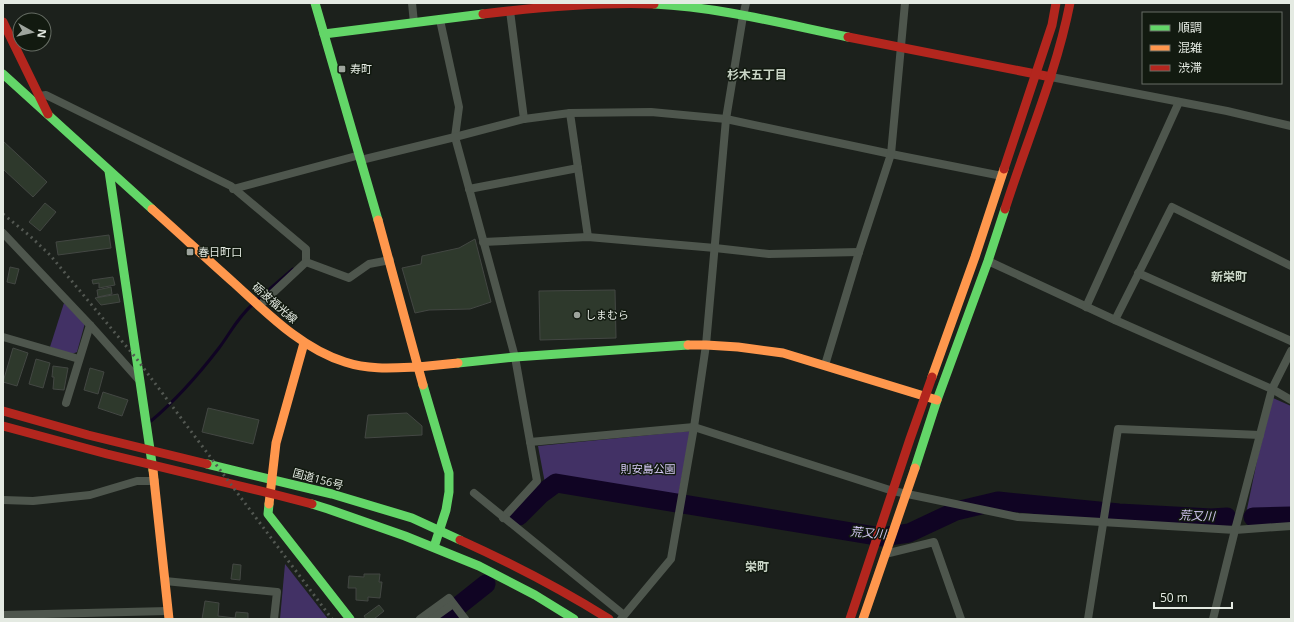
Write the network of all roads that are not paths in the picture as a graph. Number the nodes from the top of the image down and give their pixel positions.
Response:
1 (315, 3) edge
2 (412, 3) edge
3 (746, 3) edge
4 (905, 3) edge
5 (1056, 3) edge
6 (1070, 3) edge
7 (587, 4) edge
8 (510, 11) junction
9 (743, 16) junction
10 (440, 20) junction
11 (3, 22) edge
12 (414, 23) junction
13 (324, 34) junction
14 (902, 47) junction
15 (3, 74) edge
16 (1036, 74) junction
17 (1050, 77) junction
18 (39, 96) junction
19 (1179, 102) junction
20 (570, 113) junction
21 (48, 114) junction
22 (524, 119) junction
23 (726, 119) junction
24 (1291, 126) edge
25 (455, 138) junction
26 (891, 154) junction
27 (360, 157) junction
28 (578, 168) junction
29 (109, 171) junction
30 (1002, 176) junction
31 (233, 189) junction
32 (469, 189) junction
33 (3, 233) edge
34 (588, 237) junction
35 (484, 242) junction
36 (715, 248) junction
37 (859, 252) junction
38 (390, 260) junction
39 (988, 261) junction
40 (306, 262) junction
41 (1291, 266) edge
42 (1138, 274) junction
43 (259, 306) junction
44 (1086, 307) junction
45 (1115, 320) junction
46 (90, 325) junction
47 (3, 336) edge
48 (1291, 341) edge
49 (304, 343) junction
50 (706, 345) junction
51 (1291, 351) edge
52 (515, 357) junction
53 (79, 359) junction
54 (825, 365) junction
55 (418, 367) junction
56 (140, 381) junction
57 (1272, 389) junction
58 (925, 397) junction
59 (937, 400) junction
60 (1291, 400) edge
61 (66, 404) dead end
62 (3, 410) edge
63 (3, 426) edge
64 (694, 427) junction
65 (1260, 435) junction
66 (530, 442) junction
67 (155, 481) junction
68 (893, 491) junction
69 (474, 493) dead end
70 (906, 494) junction
71 (3, 500) edge
72 (503, 518) junction
73 (1103, 523) junction
74 (1291, 526) edge
75 (1235, 530) junction
76 (441, 531) junction
77 (434, 547) junction
78 (885, 554) junction
79 (165, 581) junction
80 (453, 604) junction
81 (3, 615) edge
82 (169, 615) edge
83 (622, 617) edge
84 (274, 619) edge
85 (350, 619) edge
86 (420, 619) edge
87 (432, 619) edge
88 (465, 619) edge
89 (574, 619) edge
90 (610, 619) edge
91 (850, 619) edge
92 (863, 619) edge
93 (961, 619) edge
94 (1088, 619) edge
95 (1214, 619) edge

1 - 13 main road
2 - 12 street
3 - 9 street
4 - 14 street
5 - 16 main road
6 - 17 main road
7 - 8 main road
7 - 9 main road
8 - 10 main road
8 - 22 street
9 - 14 main road
9 - 23 street
10 - 12 main road
10 - 25 street
11 - 18 main road
12 - 13 main road
13 - 27 main road
14 - 16 main road
14 - 26 street
15 - 21 main road, 砺波福光線
16 - 17 main road
16 - 30 main road
17 - 19 street
17 - 39 main road
18 - 21 main road
18 - 31 street
19 - 24 street
19 - 44 street
20 - 22 street
20 - 23 street
20 - 28 street
21 - 29 main road, 砺波福光線
22 - 25 street
23 - 26 street
23 - 36 street
25 - 27 street
25 - 32 street
26 - 30 street
26 - 37 street
27 - 31 street
27 - 38 main road
28 - 32 street
28 - 34 street
29 - 43 main road, 砺波福光線
29 - 56 main road
30 - 58 main road
31 - 40 street
32 - 35 street
33 - 46 street
34 - 35 street
34 - 36 street
35 - 52 street
36 - 37 street
36 - 50 street
37 - 54 street
38 - 40 street
38 - 55 main road
39 - 44 street
39 - 59 main road
40 - 43 street
41 - 42 street
42 - 45 street
42 - 48 street
43 - 49 main road, 砺波福光線
44 - 45 street
45 - 57 street
46 - 53 street
46 - 56 street
47 - 53 street
49 - 55 main road, 砺波福光線
49 - 85 main road
50 - 52 main road, 砺波福光線
50 - 54 main road, 砺波福光線
50 - 64 street
51 - 57 street
52 - 55 main road, 砺波福光線
52 - 66 street
53 - 61 street
54 - 58 main road, 砺波福光線
55 - 76 main road
56 - 67 main road
57 - 60 street
57 - 65 street
58 - 59 main road, 砺波福光線
58 - 68 main road
59 - 70 main road
62 - 76 main road, 国道156号
63 - 77 main road
64 - 66 street
64 - 68 street
64 - 83 street
65 - 73 street
65 - 75 street
66 - 72 street
67 - 71 street
67 - 79 main road
68 - 70 street
68 - 91 main road
69 - 72 street
70 - 73 street
70 - 78 main road
72 - 83 street
73 - 75 street
73 - 94 street
74 - 75 street
75 - 95 street
76 - 77 main road
76 - 90 main road, 国道156号
77 - 89 main road
78 - 92 main road
78 - 93 street
79 - 82 main road
79 - 84 street
80 - 86 street
80 - 87 street
80 - 88 street
81 - 82 street

